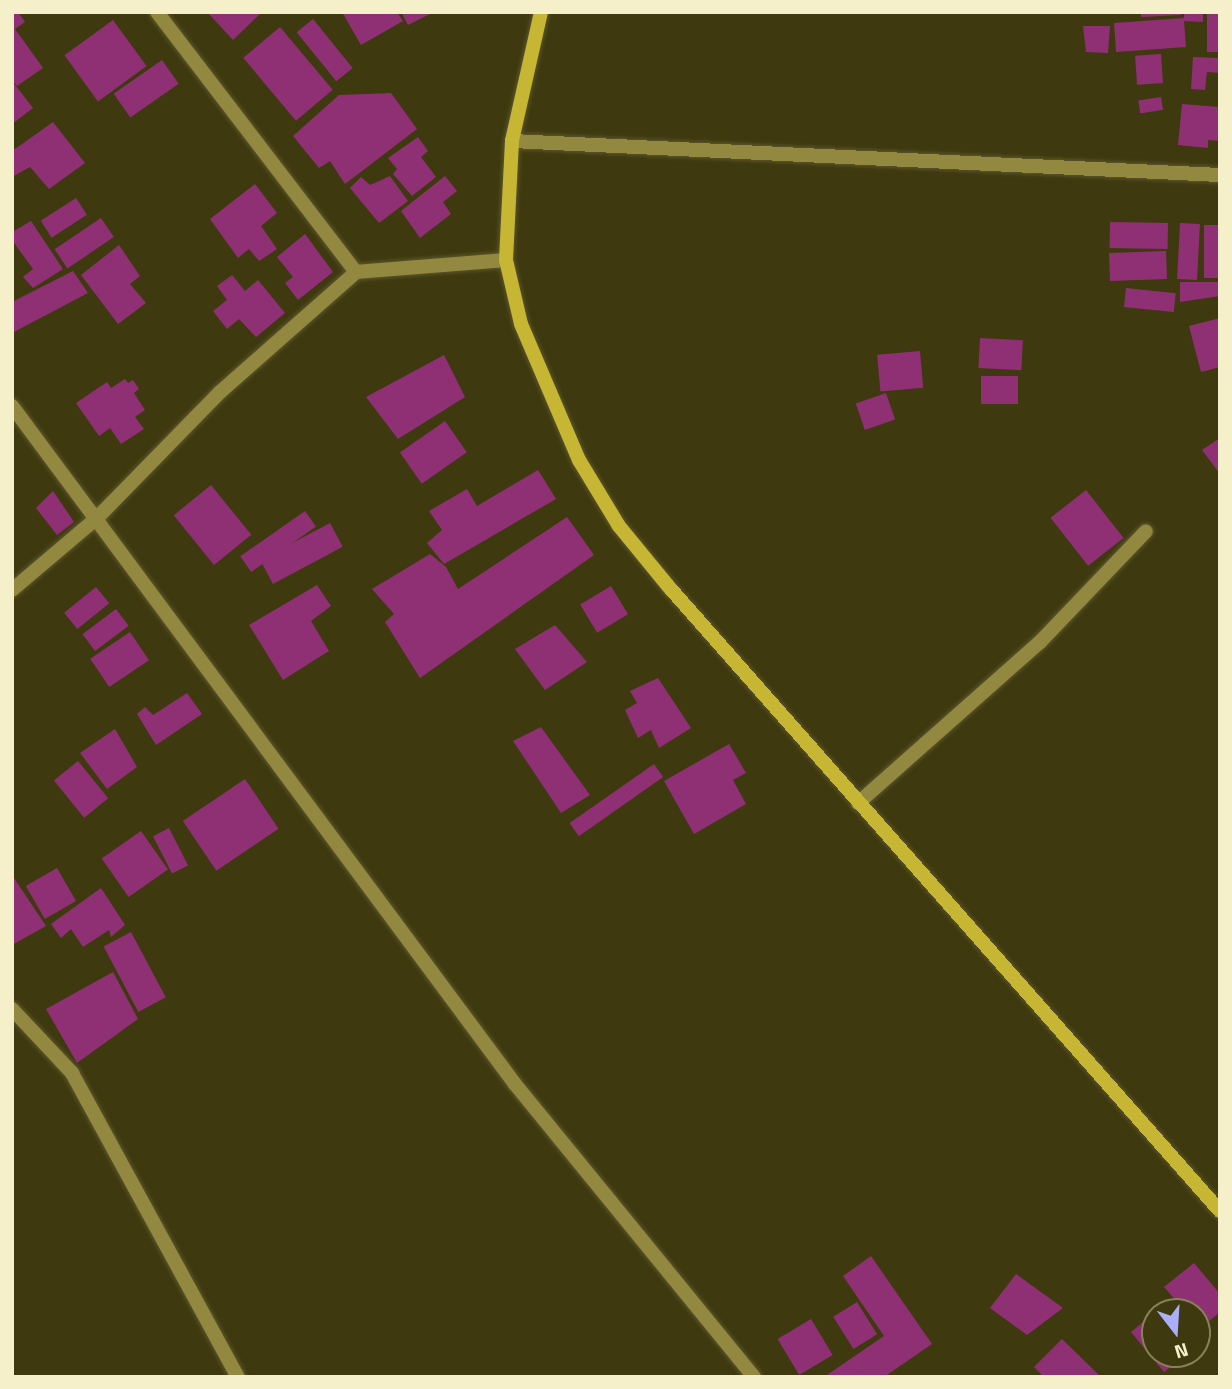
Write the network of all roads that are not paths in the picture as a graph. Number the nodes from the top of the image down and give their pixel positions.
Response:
1 (157, 12) edge
2 (541, 12) edge
3 (512, 141) junction
4 (1220, 175) edge
5 (506, 260) junction
6 (356, 272) junction
7 (12, 406) edge
8 (97, 518) junction
9 (1146, 531) dead end
10 (12, 590) edge
11 (858, 803) junction
12 (12, 1009) edge
13 (1220, 1211) edge
14 (238, 1377) edge
15 (754, 1377) edge

1 - 6 street
2 - 3 street
3 - 4 street
3 - 5 street
5 - 6 street
5 - 11 street
6 - 8 street
7 - 8 street
8 - 10 street
8 - 15 street
9 - 11 street
11 - 13 street
12 - 14 street

